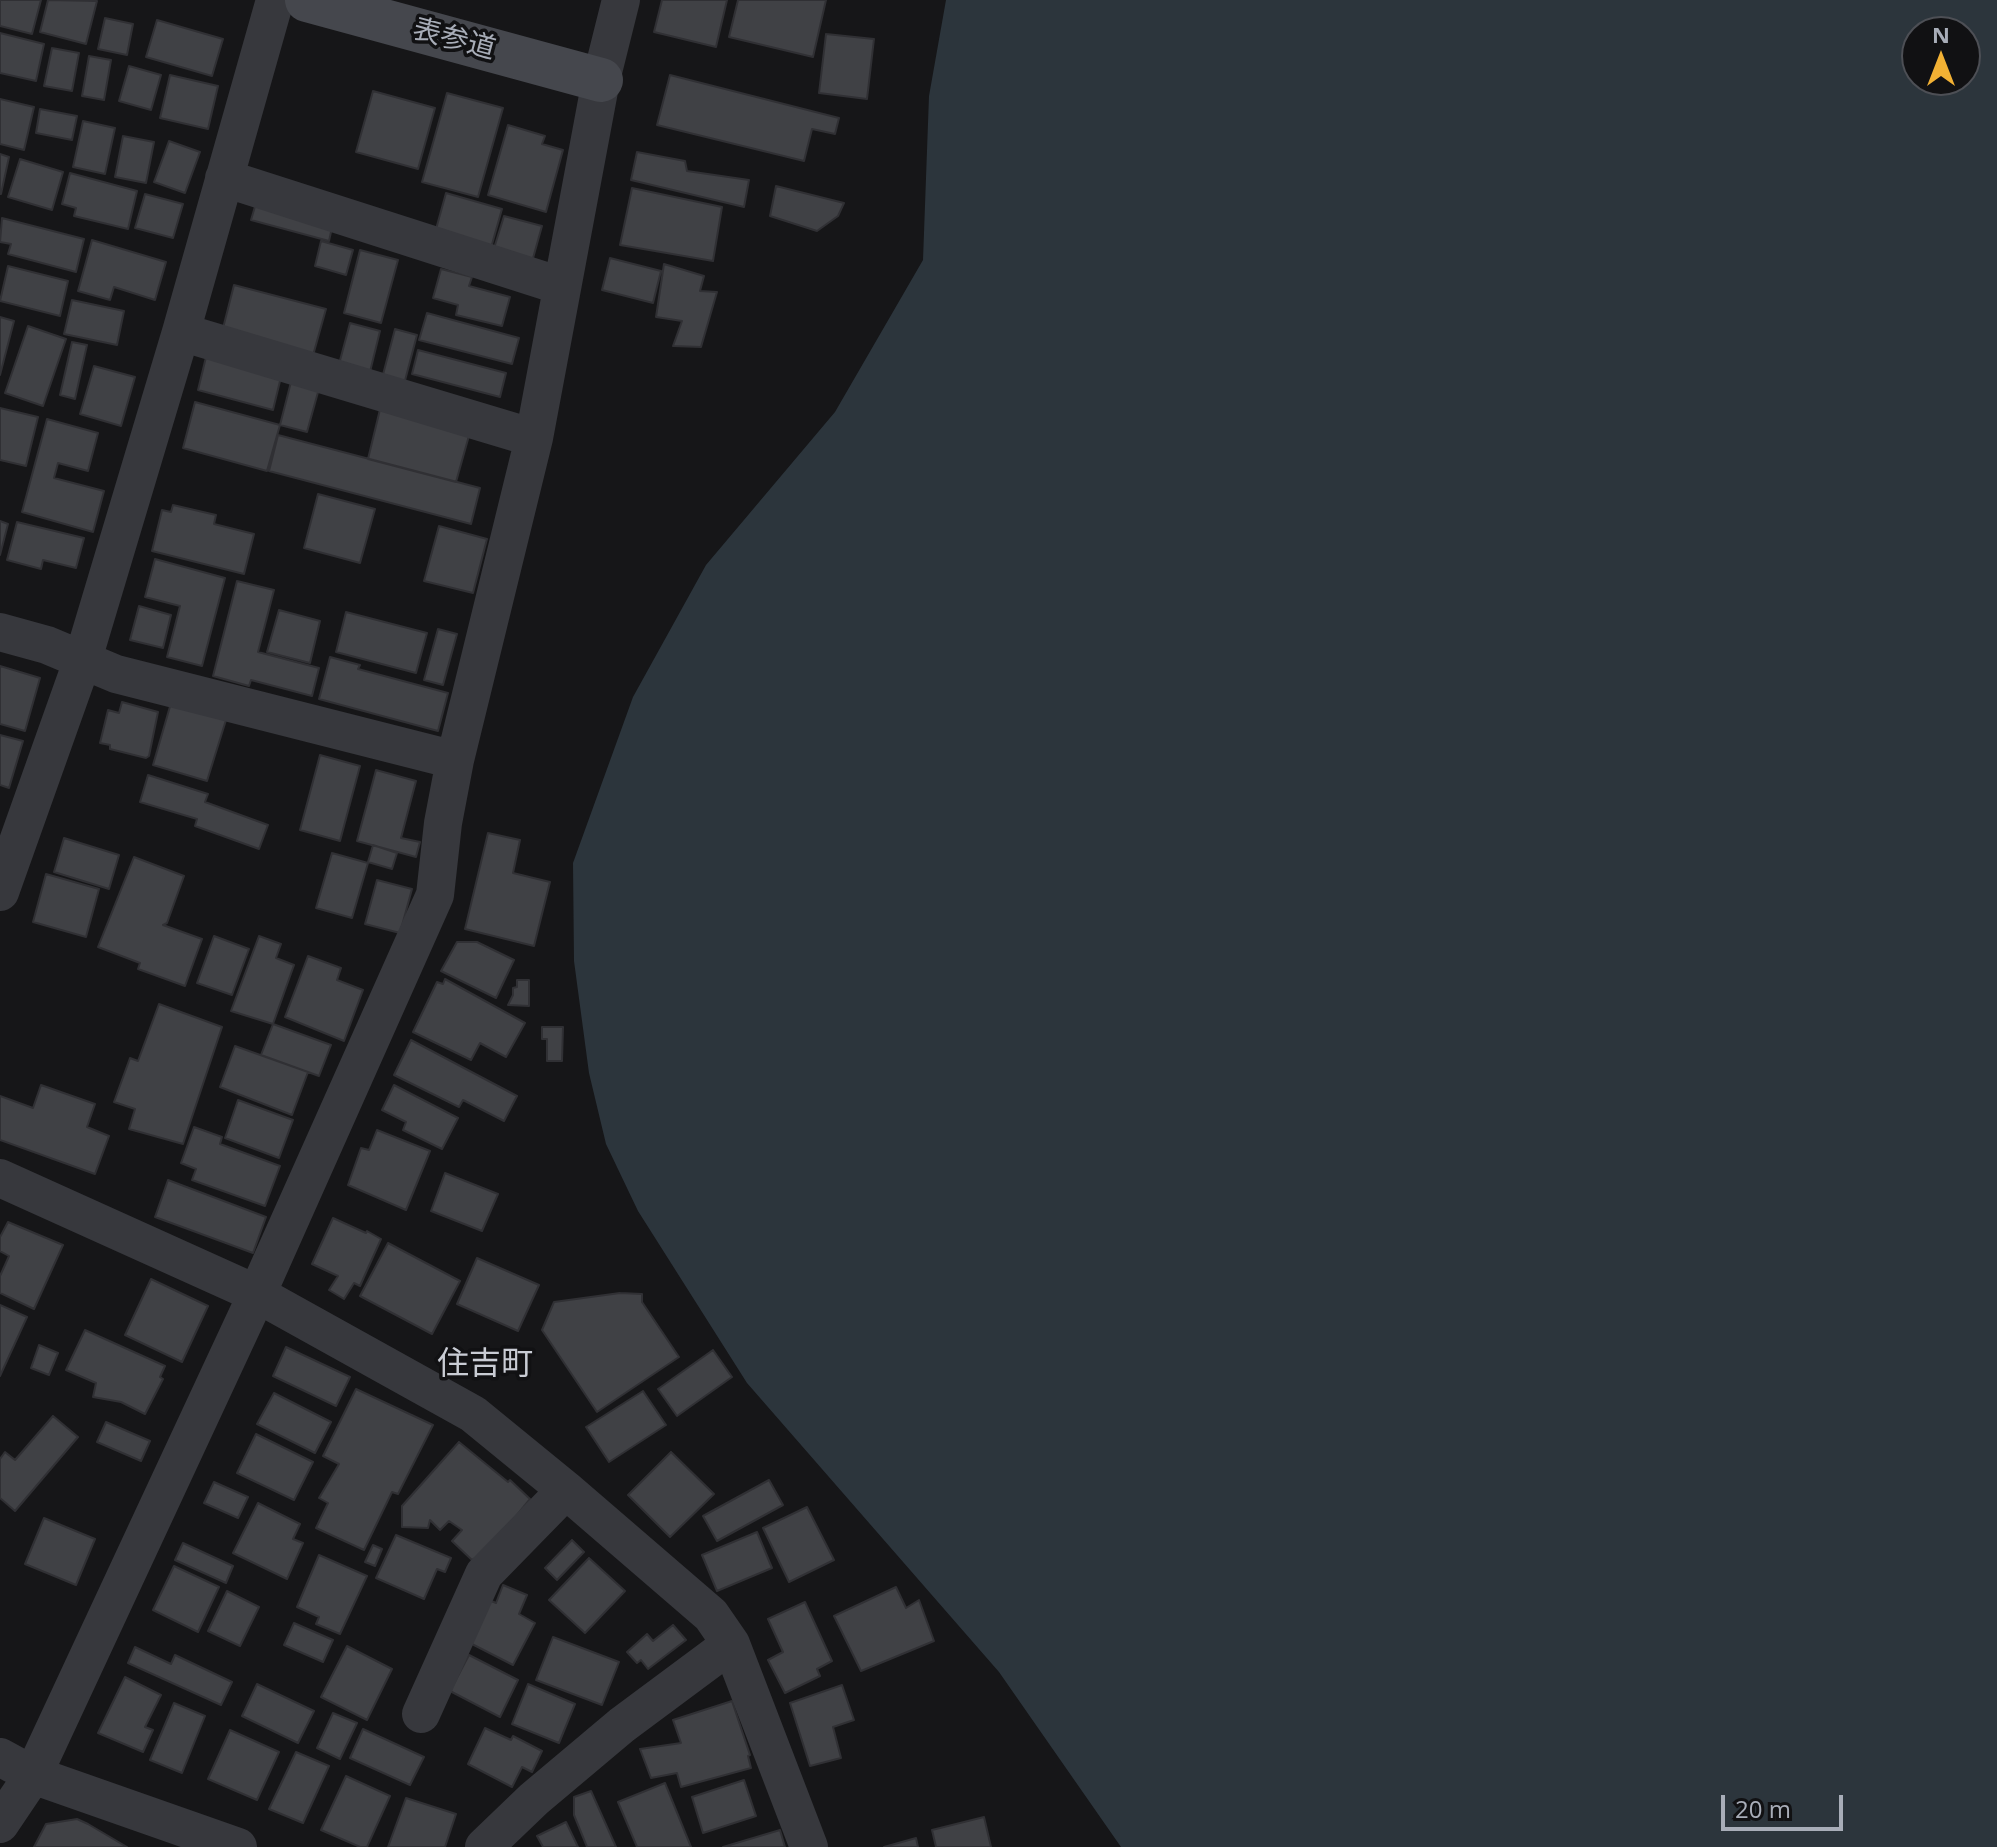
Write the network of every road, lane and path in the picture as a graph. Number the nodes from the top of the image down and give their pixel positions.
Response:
1 (275, 0) edge
2 (307, 0) edge
3 (621, 0) edge
4 (601, 80) junction
5 (224, 178) junction
6 (561, 286) junction
7 (181, 332) junction
8 (534, 438) junction
9 (0, 632) edge
10 (83, 659) junction
11 (455, 760) junction
12 (0, 892) edge
13 (0, 1178) edge
14 (257, 1294) junction
15 (566, 1490) junction
16 (731, 1644) junction
17 (421, 1714) dead end
18 (0, 1757) edge
19 (33, 1775) junction
20 (0, 1824) edge
21 (238, 1847) edge
22 (484, 1847) edge
23 (809, 1847) edge

1 - 5 street
2 - 4 street, 表参道
3 - 4 street
4 - 6 street
5 - 6 street
5 - 7 street
6 - 8 street
7 - 8 street
7 - 10 street
8 - 11 street
9 - 10 street
10 - 11 street
10 - 12 street
11 - 14 street
13 - 14 street
14 - 15 street
14 - 19 street
15 - 16 street
15 - 17 street
16 - 22 street
16 - 23 street
18 - 19 street
19 - 20 street
19 - 21 street

